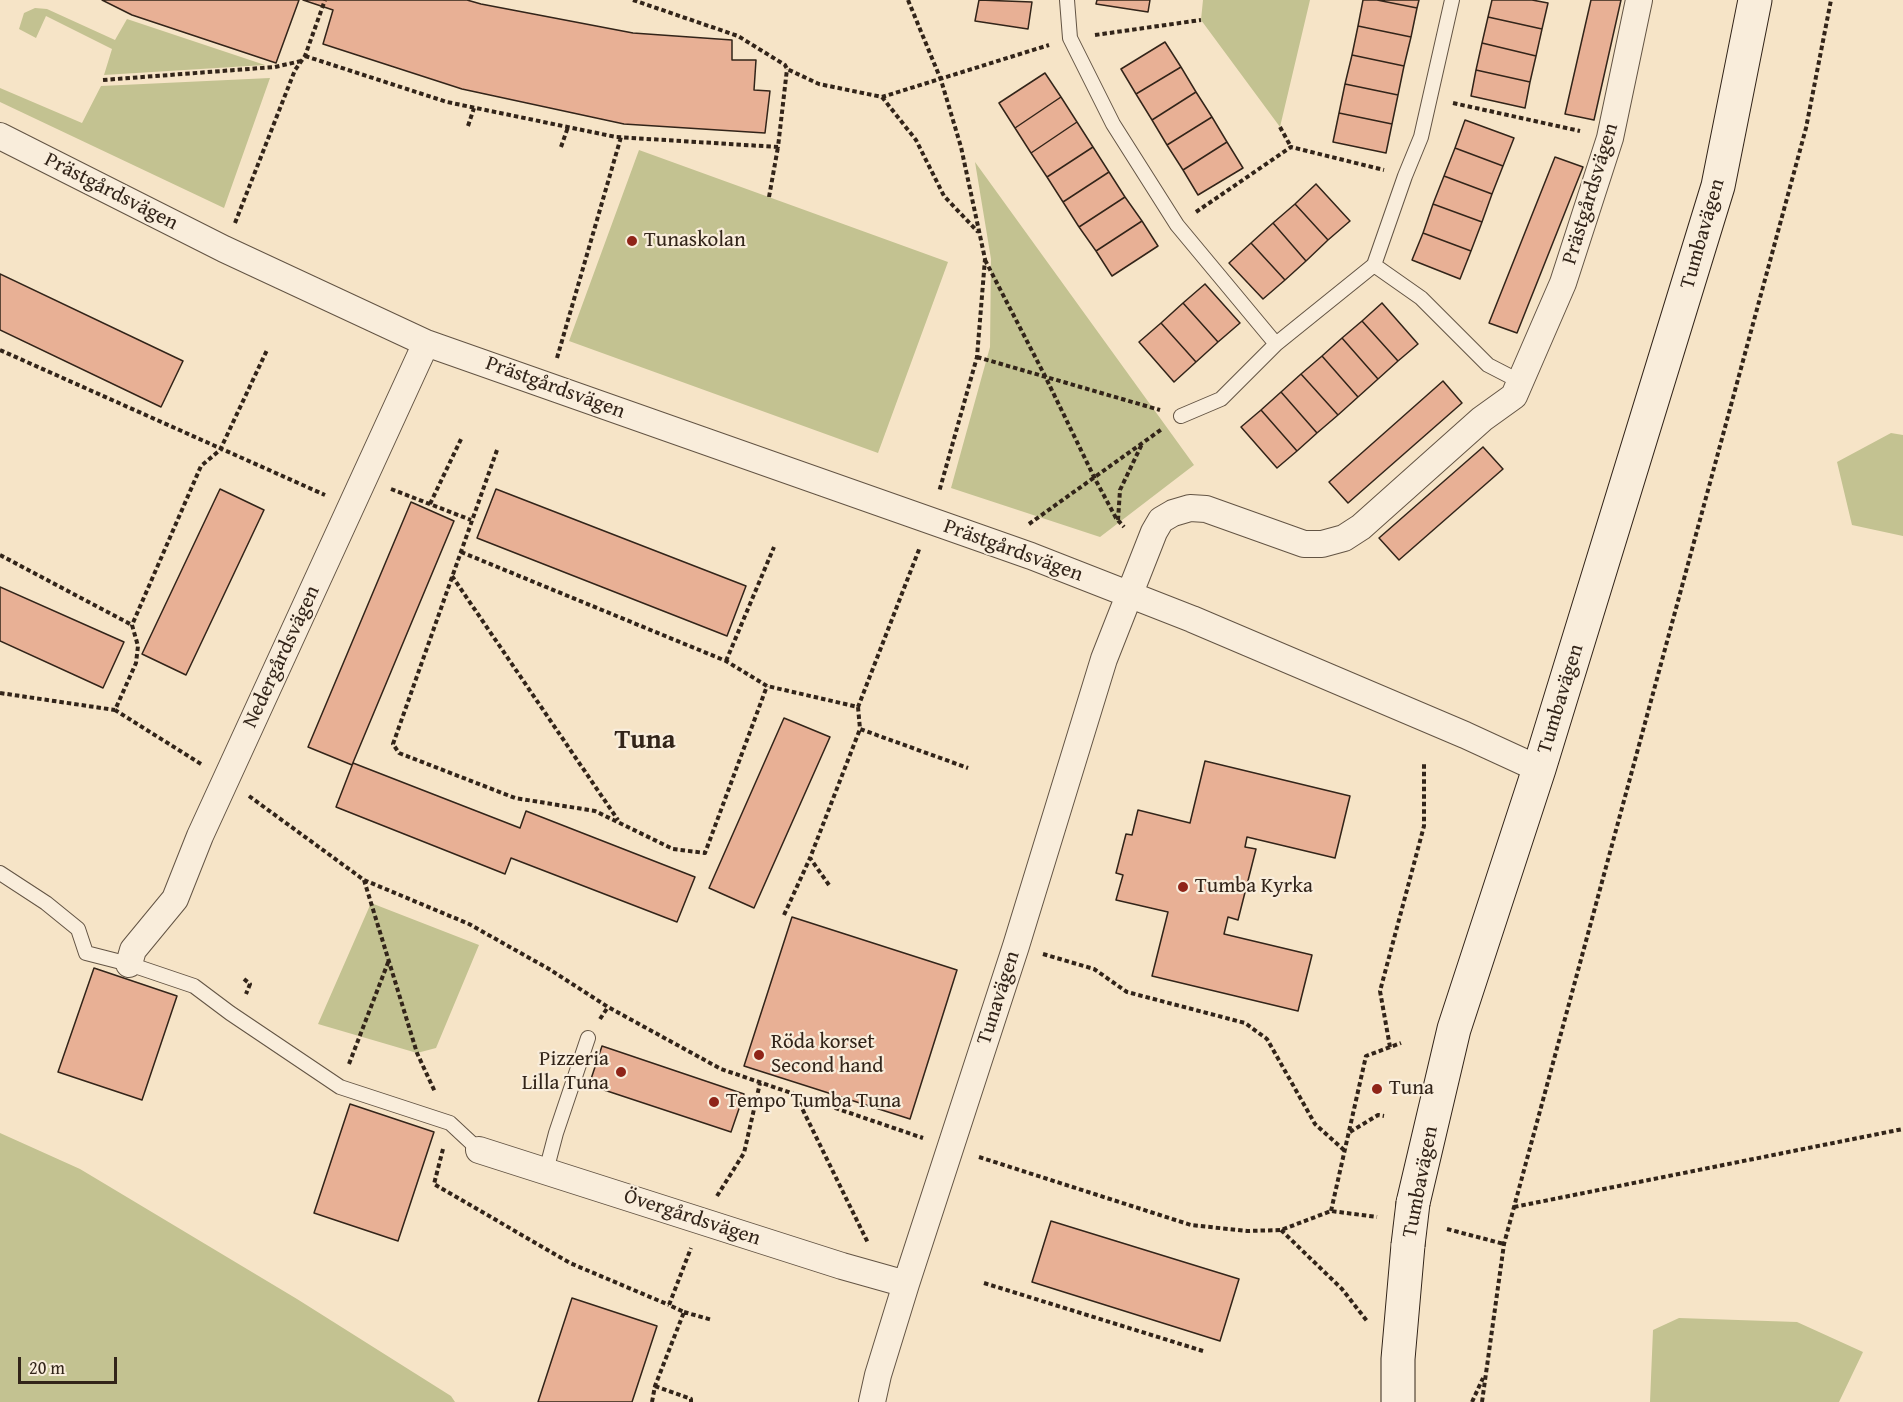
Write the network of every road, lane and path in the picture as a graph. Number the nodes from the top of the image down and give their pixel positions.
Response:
1 (324, 0) edge
2 (633, 0) edge
3 (908, 0) edge
4 (1067, 0) edge
5 (1452, 0) edge
6 (1639, 0) edge
7 (1755, 0) edge
8 (1831, 0) edge
9 (1201, 20) dead end
10 (1070, 38) junction
11 (305, 56) junction
12 (302, 61) junction
13 (787, 69) junction
14 (103, 80) dead end
15 (941, 80) junction
16 (882, 97) junction
17 (1430, 98) junction
18 (474, 108) junction
19 (468, 126) dead end
20 (568, 127) junction
21 (1280, 127) dead end
22 (0, 136) edge
23 (621, 137) junction
24 (1611, 138) junction
25 (561, 147) dead end
26 (778, 147) junction
27 (1291, 147) junction
28 (1405, 176) junction
29 (769, 197) dead end
30 (236, 222) dead end
31 (1177, 225) junction
32 (979, 233) junction
33 (985, 259) junction
34 (1374, 265) junction
35 (426, 343) junction
36 (1276, 344) junction
37 (0, 350) edge
38 (267, 350) dead end
39 (977, 357) junction
40 (556, 361) dead end
41 (1045, 376) junction
42 (1521, 382) junction
43 (1181, 416) junction
44 (462, 437) dead end
45 (1142, 443) junction
46 (219, 450) junction
47 (496, 450) dead end
48 (1094, 477) junction
49 (363, 478) junction
50 (430, 504) junction
51 (351, 506) junction
52 (471, 520) junction
53 (1118, 520) junction
54 (930, 521) junction
55 (1023, 528) dead end
56 (774, 548) dead end
57 (1146, 551) junction
58 (461, 552) junction
59 (0, 555) edge
60 (452, 576) junction
61 (1130, 595) junction
62 (132, 625) junction
63 (726, 661) junction
64 (767, 686) junction
65 (0, 693) edge
66 (858, 707) junction
67 (115, 711) junction
68 (860, 729) junction
69 (1424, 762) dead end
70 (968, 768) dead end
71 (1539, 769) junction
72 (226, 779) junction
73 (619, 821) junction
74 (810, 858) junction
75 (0, 873) edge
76 (364, 880) junction
77 (830, 885) dead end
78 (784, 915) dead end
79 (1016, 946) junction
80 (388, 960) junction
81 (129, 964) junction
82 (588, 1038) dead end
83 (1401, 1043) dead end
84 (1390, 1047) junction
85 (760, 1083) junction
86 (340, 1087) junction
87 (796, 1095) junction
88 (1384, 1116) dead end
89 (450, 1123) junction
90 (1903, 1129) edge
91 (1349, 1132) junction
92 (950, 1147) junction
93 (479, 1150) joint
94 (1345, 1151) junction
95 (546, 1171) junction
96 (1514, 1207) junction
97 (1331, 1211) junction
98 (1377, 1217) dead end
99 (701, 1221) junction
100 (1447, 1229) dead end
101 (1281, 1230) junction
102 (1504, 1244) junction
103 (896, 1281) junction
104 (984, 1283) dead end
105 (669, 1305) junction
106 (684, 1312) junction
107 (712, 1320) dead end
108 (1203, 1351) dead end
109 (1398, 1359) junction
110 (1486, 1373) junction
111 (655, 1386) junction
112 (652, 1402) edge
113 (691, 1402) edge
114 (872, 1402) edge
115 (1398, 1402) edge
116 (1472, 1402) edge
117 (1482, 1402) edge

1 - 11 path
2 - 13 path
3 - 15 path
4 - 10 lane
5 - 17 lane
6 - 24 street, Prästgårdsvägen
7 - 71 main road, Tumbavägen
8 - 96 path
9 - 10 path
10 - 15 path
10 - 31 lane
11 - 12 path
11 - 18 path
12 - 14 path
12 - 30 path
13 - 16 path
13 - 26 path
15 - 16 path
15 - 32 path
16 - 32 path
17 - 24 path
17 - 28 lane
18 - 19 path
18 - 20 path
20 - 23 path
20 - 25 path
21 - 27 path
22 - 35 street, Prästgårdsvägen
23 - 26 path
23 - 40 path
24 - 42 street, Prästgårdsvägen
26 - 29 path
27 - 28 path
27 - 31 path
28 - 34 lane
31 - 36 lane
32 - 33 path
33 - 39 path
33 - 41 path
34 - 36 lane
34 - 42 lane
35 - 49 street, Nedergårdsvägen
35 - 54 street, Prästgårdsvägen
36 - 43 lane
37 - 46 path
38 - 46 path
39 - 41 path
39 - 54 path
41 - 43 path
41 - 48 path
42 - 57 street, Prästgårdsvägen
43 - 45 path
44 - 50 path
45 - 48 path
45 - 53 path
46 - 51 path
46 - 62 path
47 - 52 path
48 - 53 path
48 - 55 path
49 - 50 path
49 - 51 street, Nedergårdsvägen
50 - 52 path
51 - 72 street, Nedergårdsvägen
52 - 58 path
53 - 57 path
54 - 61 street, Prästgårdsvägen
54 - 66 path
56 - 63 path
57 - 61 street, Prästgårdsvägen
58 - 60 path
58 - 63 path
59 - 62 path
60 - 73 path
60 - 73 path
61 - 71 street, Prästgårdsvägen
61 - 79 street, Tunavägen
62 - 67 path
63 - 64 path
64 - 66 path
64 - 73 path
65 - 67 path
66 - 68 path
67 - 72 path
68 - 70 path
68 - 74 path
69 - 84 path
71 - 109 main road, Tumbavägen, bridge
72 - 76 path
72 - 81 street, Nedergårdsvägen
74 - 77 path
74 - 78 path
75 - 81 lane
76 - 80 path
76 - 85 path
79 - 92 street, Tunavägen
79 - 94 path
80 - 86 path
80 - 89 path
81 - 86 lane
82 - 95 lane
83 - 84 path
84 - 91 path
85 - 87 path
85 - 99 path
86 - 89 lane
87 - 92 path
87 - 103 path
88 - 91 path
89 - 93 lane
89 - 105 path
90 - 96 path
91 - 94 path
92 - 101 path
92 - 103 street, Tunavägen
93 - 95 street, Övergårdsvägen
94 - 97 path
95 - 99 street, Övergårdsvägen
96 - 102 path
97 - 98 path
97 - 101 path
99 - 103 street, Övergårdsvägen
99 - 105 path
100 - 102 path
101 - 109 path
102 - 110 path
103 - 114 street, Tunavägen
104 - 108 path
105 - 106 path
106 - 107 path
106 - 111 path
109 - 115 main road, Tumbavägen
110 - 116 path
110 - 117 path
111 - 112 path
111 - 113 path

